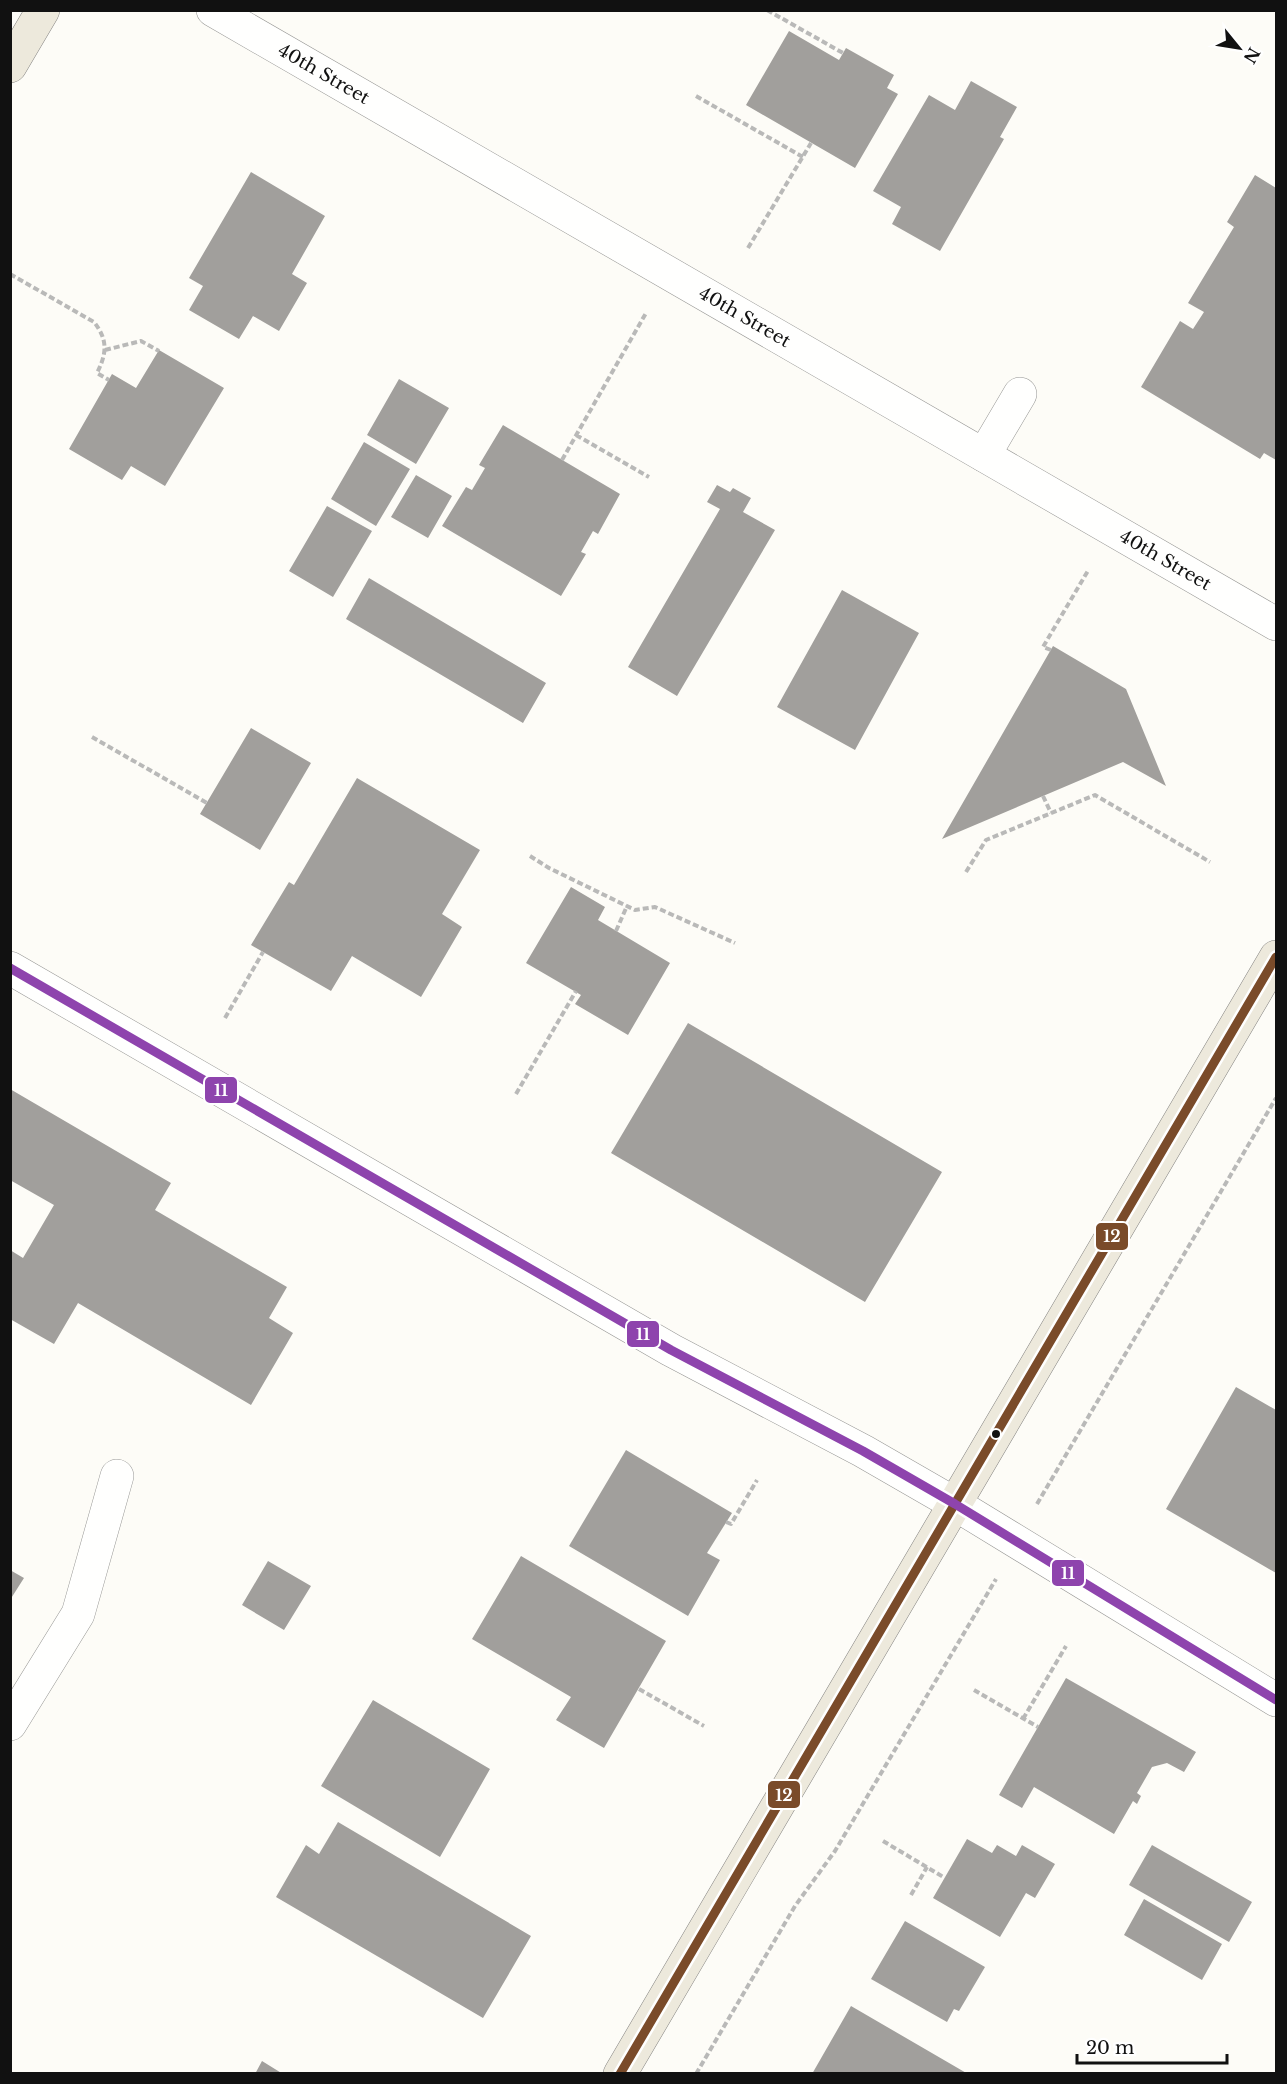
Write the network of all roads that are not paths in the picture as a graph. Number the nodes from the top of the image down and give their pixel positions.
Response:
1 (43, 10) edge
2 (213, 10) edge
3 (10, 66) edge
4 (1020, 394) dead end
5 (984, 455) junction
6 (1276, 624) edge
7 (1276, 957) edge
8 (10, 968) edge
9 (117, 1476) dead end
10 (955, 1504) junction
11 (1276, 1700) edge
12 (10, 1724) edge
13 (620, 2073) edge

1 - 3 main road
2 - 5 street, 40th Street
4 - 5 street
5 - 6 street, 40th Street
7 - 10 main road
8 - 10 street
9 - 12 street
10 - 11 street
10 - 13 main road

